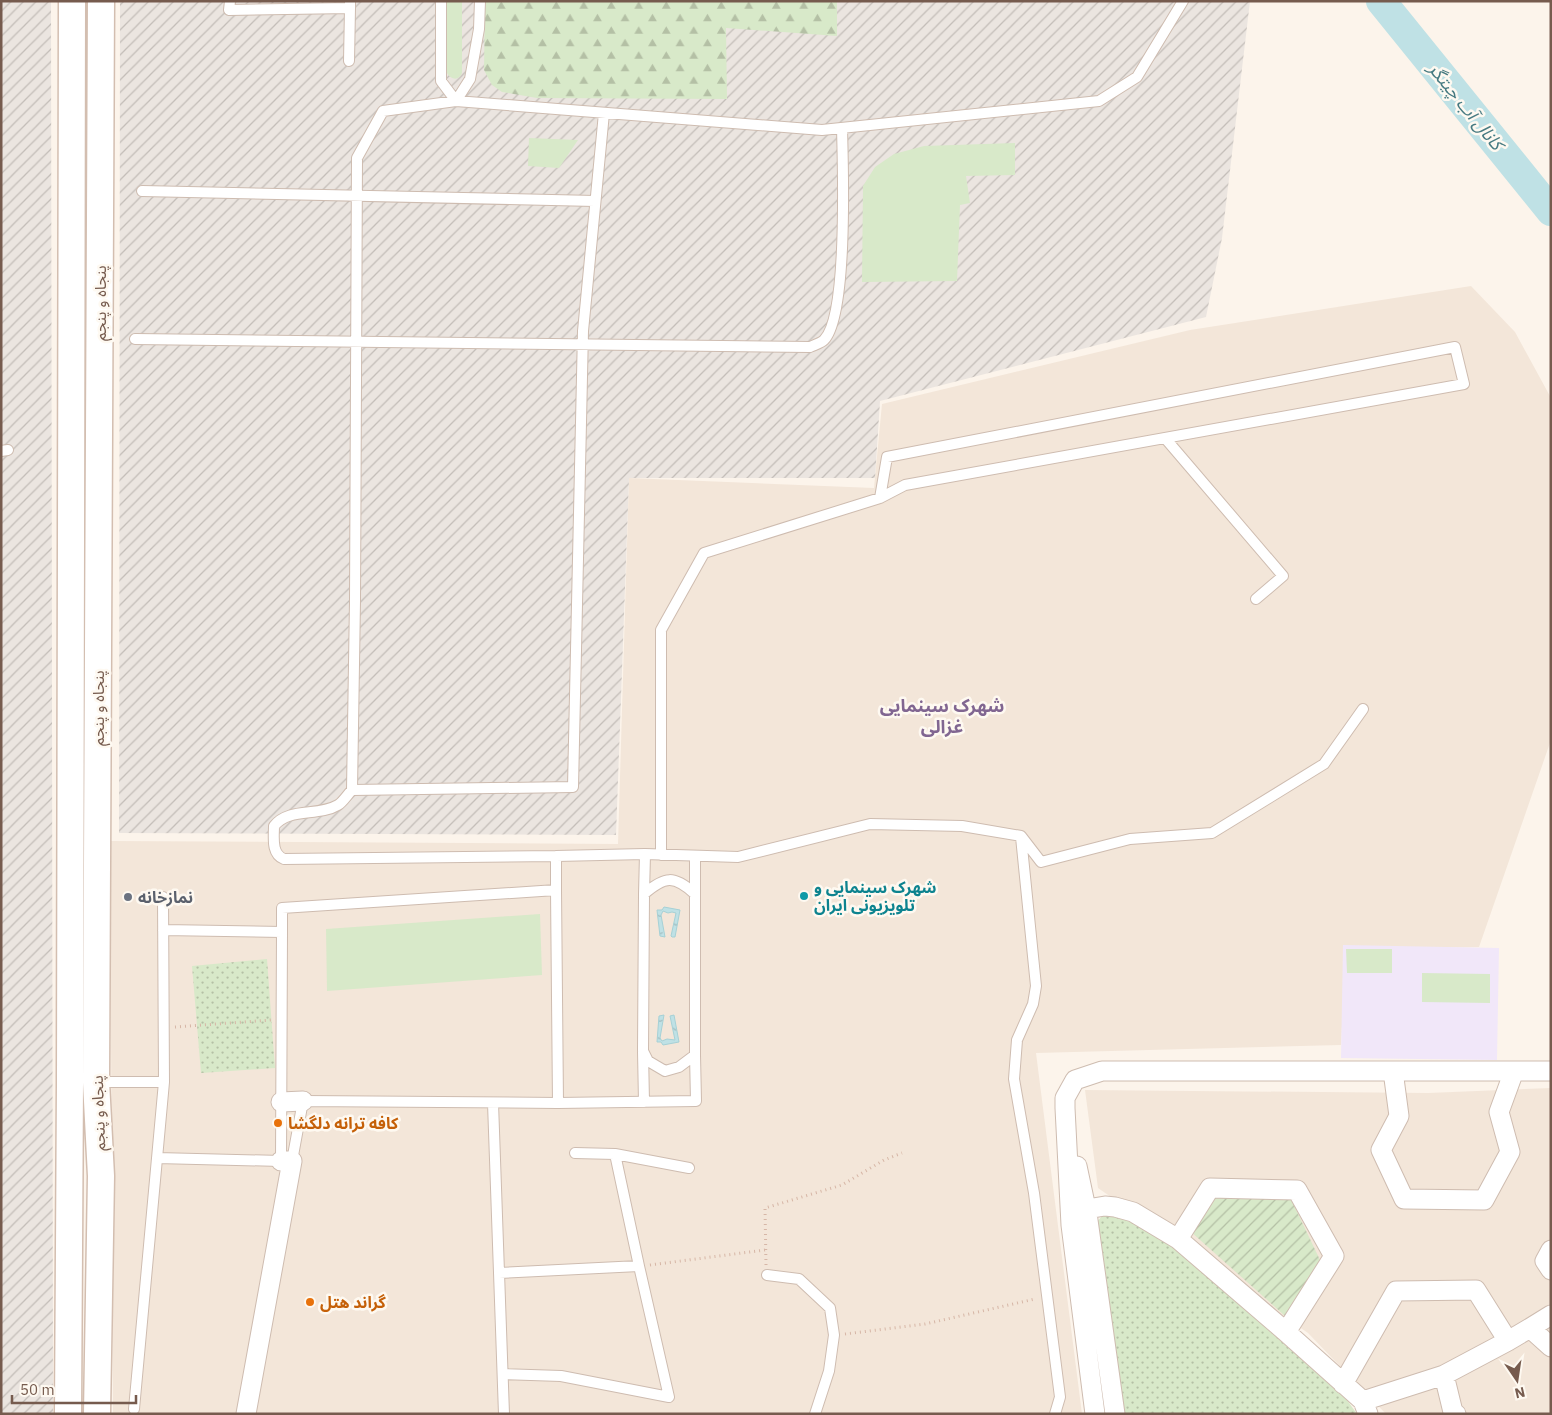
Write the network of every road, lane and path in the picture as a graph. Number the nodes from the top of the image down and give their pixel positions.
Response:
1 (72, 1) edge
2 (101, 1) edge
3 (230, 1) edge
4 (441, 1) edge
5 (480, 1) edge
6 (1183, 1) edge
7 (350, 4) edge
8 (349, 61) dead end
9 (73, 90) junction
10 (101, 90) junction
11 (456, 101) junction
12 (604, 113) junction
13 (842, 128) junction
14 (142, 191) dead end
15 (357, 195) junction
16 (595, 201) junction
17 (135, 339) dead end
18 (356, 341) junction
19 (582, 345) junction
20 (1165, 438) junction
21 (880, 498) junction
22 (1256, 599) dead end
23 (1363, 709) dead end
24 (352, 790) junction
25 (1021, 836) junction
26 (645, 854) junction
27 (661, 855) junction
28 (556, 856) junction
29 (695, 856) junction
30 (556, 890) junction
31 (644, 894) junction
32 (695, 894) junction
33 (163, 897) dead end
34 (163, 930) junction
35 (282, 932) junction
36 (282, 1020) junction
37 (163, 1028) junction
38 (642, 1051) junction
39 (695, 1055) junction
40 (1393, 1071) junction
41 (1514, 1071) junction
42 (1551, 1071) edge
43 (70, 1082) junction
44 (96, 1082) junction
45 (164, 1082) junction
46 (303, 1101) junction
47 (281, 1102) junction
48 (644, 1102) junction
49 (493, 1103) junction
50 (558, 1103) junction
51 (1065, 1108) junction
52 (574, 1153) dead end
53 (902, 1153) dead end
54 (615, 1154) junction
55 (157, 1158) junction
56 (287, 1161) junction
57 (689, 1168) dead end
58 (1087, 1212) junction
59 (1071, 1225) junction
60 (1178, 1239) junction
61 (1551, 1250) edge
62 (639, 1266) junction
63 (1551, 1270) edge
64 (499, 1273) junction
65 (767, 1275) dead end
66 (1048, 1297) junction
67 (1551, 1315) edge
68 (1530, 1328) junction
69 (1286, 1332) junction
70 (834, 1335) junction
71 (1508, 1341) junction
72 (1551, 1347) edge
73 (503, 1374) junction
74 (1444, 1375) junction
75 (1344, 1384) junction
76 (1365, 1407) edge
77 (134, 1409) dead end
78 (68, 1414) edge
79 (97, 1414) edge
80 (246, 1414) edge
81 (504, 1414) edge
82 (815, 1414) edge
83 (1055, 1414) edge
84 (1095, 1414) edge
85 (1115, 1414) edge
86 (1456, 1414) edge

1 - 9 main road, پنجاه و پنجم
2 - 10 main road, پنجاه و پنجم
3 - 7 lane
4 - 11 lane
5 - 11 lane
6 - 13 lane
7 - 8 lane
9 - 10 main road
9 - 43 main road, پنجاه و پنجم
10 - 44 main road, پنجاه و پنجم
11 - 12 lane
11 - 15 lane
12 - 13 lane
12 - 16 lane
13 - 19 lane
14 - 15 lane
15 - 16 lane
15 - 18 lane
16 - 19 lane
17 - 18 lane
18 - 19 lane
18 - 24 lane
19 - 24 lane
20 - 21 lane
20 - 21 lane
20 - 22 lane
21 - 27 lane
23 - 25 lane
24 - 28 lane
25 - 29 lane
25 - 66 lane
26 - 27 lane
26 - 28 lane
26 - 31 lane
27 - 29 lane
28 - 30 lane
29 - 32 lane
30 - 35 lane
30 - 50 lane
31 - 32 lane
31 - 38 lane
32 - 39 lane
33 - 34 lane
34 - 35 lane
34 - 37 lane
35 - 36 lane
36 - 37 path
36 - 47 lane
37 - 45 lane
38 - 39 lane
38 - 48 lane
39 - 48 lane
40 - 41 street
40 - 41 street
40 - 51 street
41 - 42 street
43 - 44 main road
43 - 78 main road, پنجاه و پنجم
44 - 45 lane
44 - 79 main road, پنجاه و پنجم
45 - 55 lane
46 - 47 street
46 - 49 lane
46 - 56 lane
47 - 56 lane
48 - 50 lane
49 - 50 lane
49 - 64 lane
51 - 58 street
51 - 59 street
52 - 54 lane
53 - 62 path
54 - 57 lane
54 - 62 lane
55 - 56 lane
55 - 77 lane
56 - 80 street
58 - 59 street
58 - 60 street
58 - 85 street
59 - 84 street
60 - 69 street
60 - 69 street
61 - 63 street
62 - 64 lane
62 - 73 lane
64 - 73 lane
65 - 70 lane
66 - 70 path
66 - 83 lane
67 - 68 street
68 - 71 street
68 - 72 street
69 - 75 street
70 - 82 lane
71 - 74 street
71 - 75 street
73 - 81 lane
74 - 76 street
74 - 86 street
75 - 76 street

